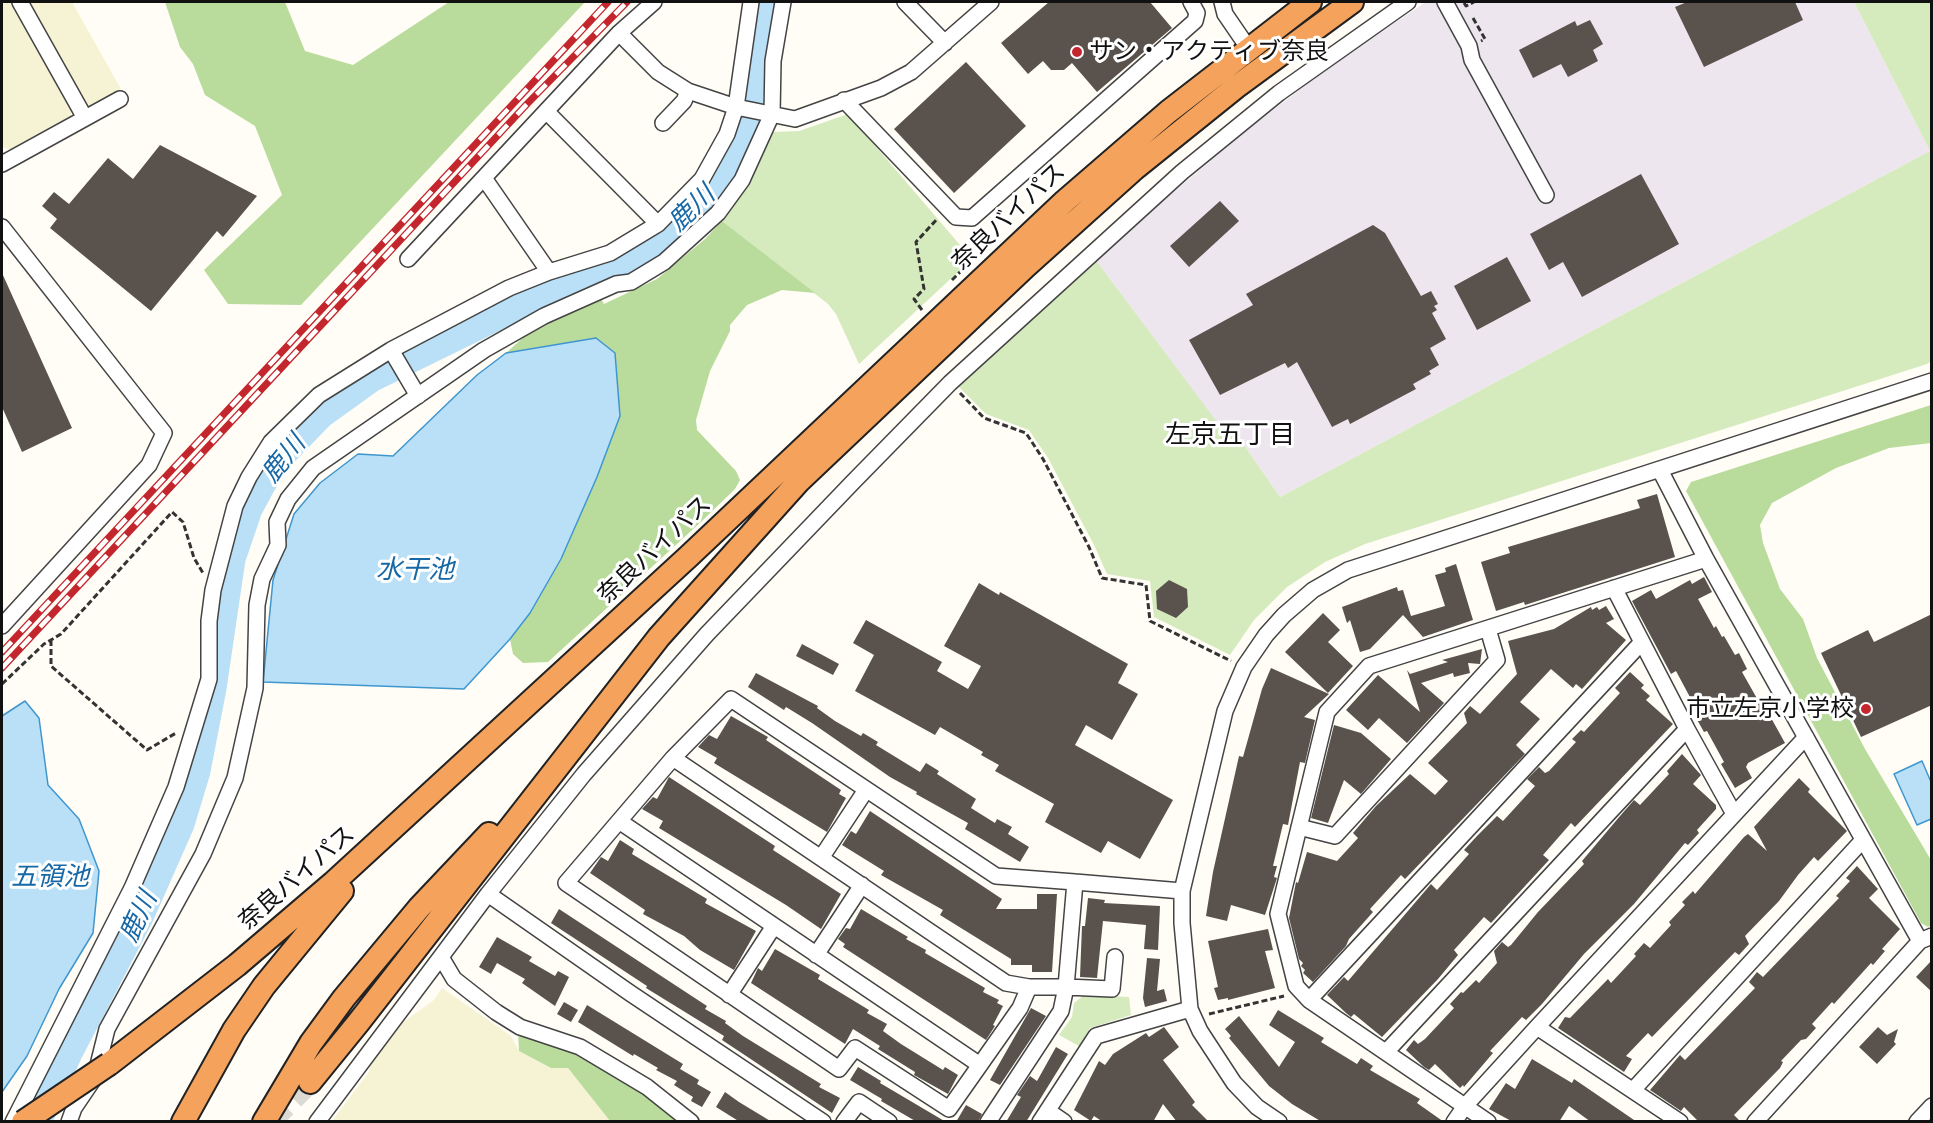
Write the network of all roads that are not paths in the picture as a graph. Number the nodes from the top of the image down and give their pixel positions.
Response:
1 (20, 2) edge
2 (654, 2) edge
3 (751, 2) edge
4 (783, 2) edge
5 (905, 2) edge
6 (992, 2) edge
7 (1191, 2) edge
8 (1222, 2) edge
9 (1310, 2) edge
10 (1352, 2) edge
11 (1408, 2) edge
12 (1445, 2) edge
13 (620, 33) junction
14 (945, 43) junction
15 (1249, 49) junction
16 (688, 91) junction
17 (120, 99) dead end
18 (844, 100) junction
19 (740, 107) junction
20 (546, 111) junction
21 (767, 113) junction
22 (85, 118) junction
23 (663, 123) dead end
24 (2, 161) edge
25 (484, 178) junction
26 (1546, 195) dead end
27 (658, 224) junction
28 (2, 227) edge
29 (408, 259) dead end
30 (549, 272) junction
31 (391, 350) junction
32 (1932, 381) edge
33 (418, 396) junction
34 (1660, 470) junction
35 (1706, 560) junction
36 (1614, 588) junction
37 (2, 626) edge
38 (1488, 629) junction
39 (1641, 644) junction
40 (1686, 729) junction
41 (1806, 737) junction
42 (580, 740) junction
43 (674, 759) junction
44 (461, 768) junction
45 (866, 790) junction
46 (1734, 814) junction
47 (619, 821) junction
48 (1299, 827) junction
49 (1862, 841) junction
50 (821, 858) junction
51 (1075, 882) junction
52 (862, 885) junction
53 (1182, 891) junction
54 (488, 894) junction
55 (774, 926) junction
56 (1926, 938) edge
57 (816, 955) junction
58 (441, 957) junction
59 (1115, 957) dead end
60 (1029, 987) junction
61 (1066, 987) junction
62 (729, 995) junction
63 (1305, 996) junction
64 (1190, 1009) junction
65 (1537, 1027) junction
66 (1387, 1051) junction
67 (980, 1065) junction
68 (309, 1082) tunnel mouth
69 (1633, 1090) junction
70 (1465, 1106) junction
71 (1932, 1106) edge
72 (72, 1115) edge
73 (1044, 1116) edge
74 (13, 1122) edge
75 (23, 1122) edge
76 (62, 1122) edge
77 (183, 1122) edge
78 (264, 1122) edge
79 (317, 1122) edge
80 (691, 1122) edge
81 (823, 1122) edge
82 (844, 1122) edge
83 (889, 1122) edge
84 (988, 1122) edge
85 (1064, 1122) edge
86 (1279, 1122) edge
87 (1454, 1122) edge
88 (1488, 1122) edge
89 (1680, 1122) edge
90 (1755, 1122) edge
91 (1917, 1122) edge

1 - 22 street
2 - 13 street
3 - 19 street
4 - 21 street
5 - 14 street
6 - 14 street
7 - 18 street
8 - 15 street
9 - 15 highway, 奈良バイパス
10 - 42 highway, 奈良バイパス
11 - 54 street
12 - 26 street
13 - 16 street
13 - 20 street
14 - 18 street
15 - 44 highway, 奈良バイパス
16 - 19 street
16 - 23 street
17 - 22 street
18 - 21 street
19 - 21 street
19 - 27 street
20 - 25 street
20 - 27 street
21 - 33 street
22 - 24 street
25 - 29 street
25 - 30 street
27 - 30 street
28 - 37 street
30 - 31 street
31 - 33 street
31 - 74 street
32 - 34 street
33 - 72 street
34 - 35 street
34 - 53 street
35 - 36 street
35 - 41 street
36 - 38 street
36 - 39 street
38 - 48 street
38 - 48 street
39 - 40 street
39 - 63 street
40 - 46 street
40 - 66 street
41 - 46 street
41 - 49 street
42 - 68 highway, 奈良バイパス
42 - 78 highway
43 - 45 street
43 - 47 street
43 - 50 street
44 - 75 highway, 奈良バイパス, bridge
44 - 77 highway
45 - 50 street
45 - 51 street
46 - 65 street
47 - 55 street
47 - 62 street
48 - 63 street
49 - 56 street
49 - 69 street
50 - 52 street
51 - 53 street
51 - 61 street
52 - 57 street
52 - 60 street
53 - 64 street
54 - 58 street
54 - 81 street
55 - 57 street
55 - 62 street
56 - 90 street
57 - 67 street
58 - 79 street
58 - 80 street
59 - 61 street
60 - 61 street
60 - 67 street
61 - 84 street
62 - 67 street
63 - 66 street
64 - 73 street
64 - 86 street
65 - 69 street
65 - 70 street
66 - 70 street
69 - 89 street
70 - 87 street
70 - 88 street
71 - 91 street
72 - 76 street
73 - 85 street
82 - 83 street

